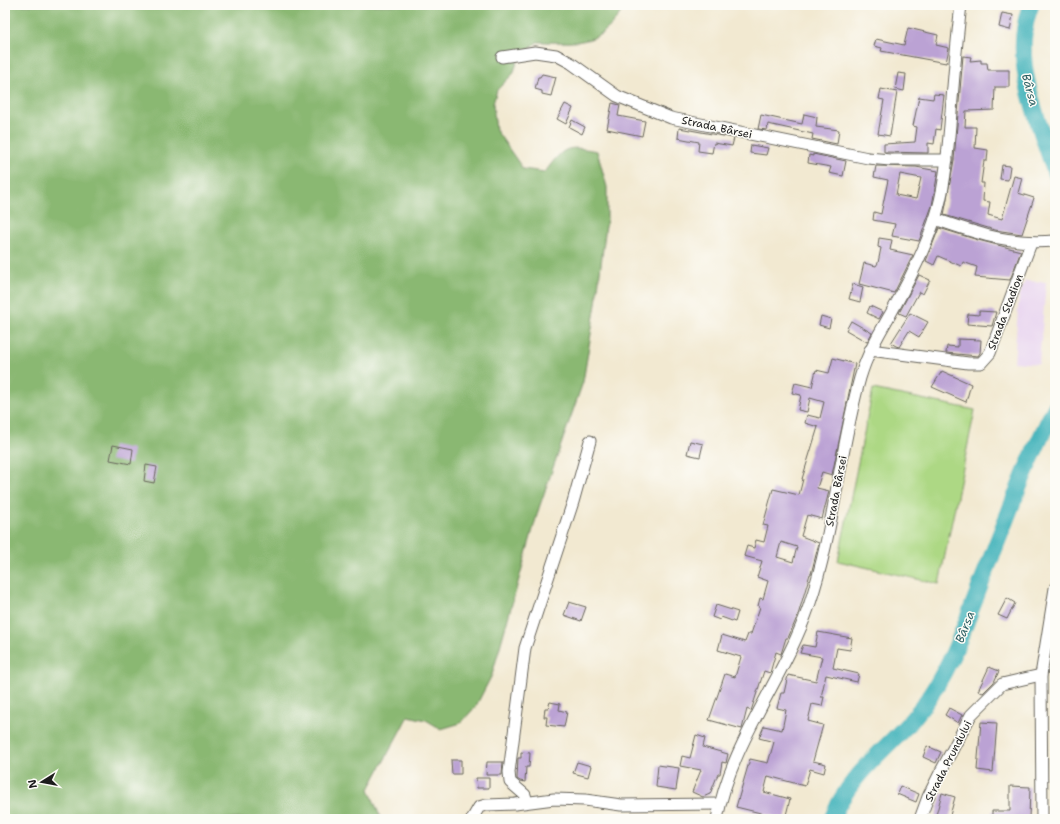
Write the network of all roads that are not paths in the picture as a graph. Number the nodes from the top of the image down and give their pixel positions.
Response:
1 (961, 5) edge
2 (502, 57) dead end
3 (947, 160) junction
4 (935, 219) junction
5 (1053, 241) edge
6 (1031, 243) junction
7 (870, 350) junction
8 (590, 441) dead end
9 (1055, 588) edge
10 (1041, 675) junction
11 (527, 802) junction
12 (720, 804) junction
13 (472, 819) edge
14 (717, 819) edge
15 (920, 819) edge
16 (1042, 819) edge

1 - 3 street, Strada Bârsei
2 - 3 street, Strada Bârsei
3 - 4 street, Strada Bârsei
4 - 6 street
4 - 7 street, Strada Bârsei
5 - 6 street
6 - 7 street, Strada Stadion
7 - 12 street, Strada Bârsei
8 - 11 street
9 - 10 street
10 - 15 street, Strada Prundului
10 - 16 street
11 - 12 street
11 - 13 street
12 - 14 street, Strada Bârsei

